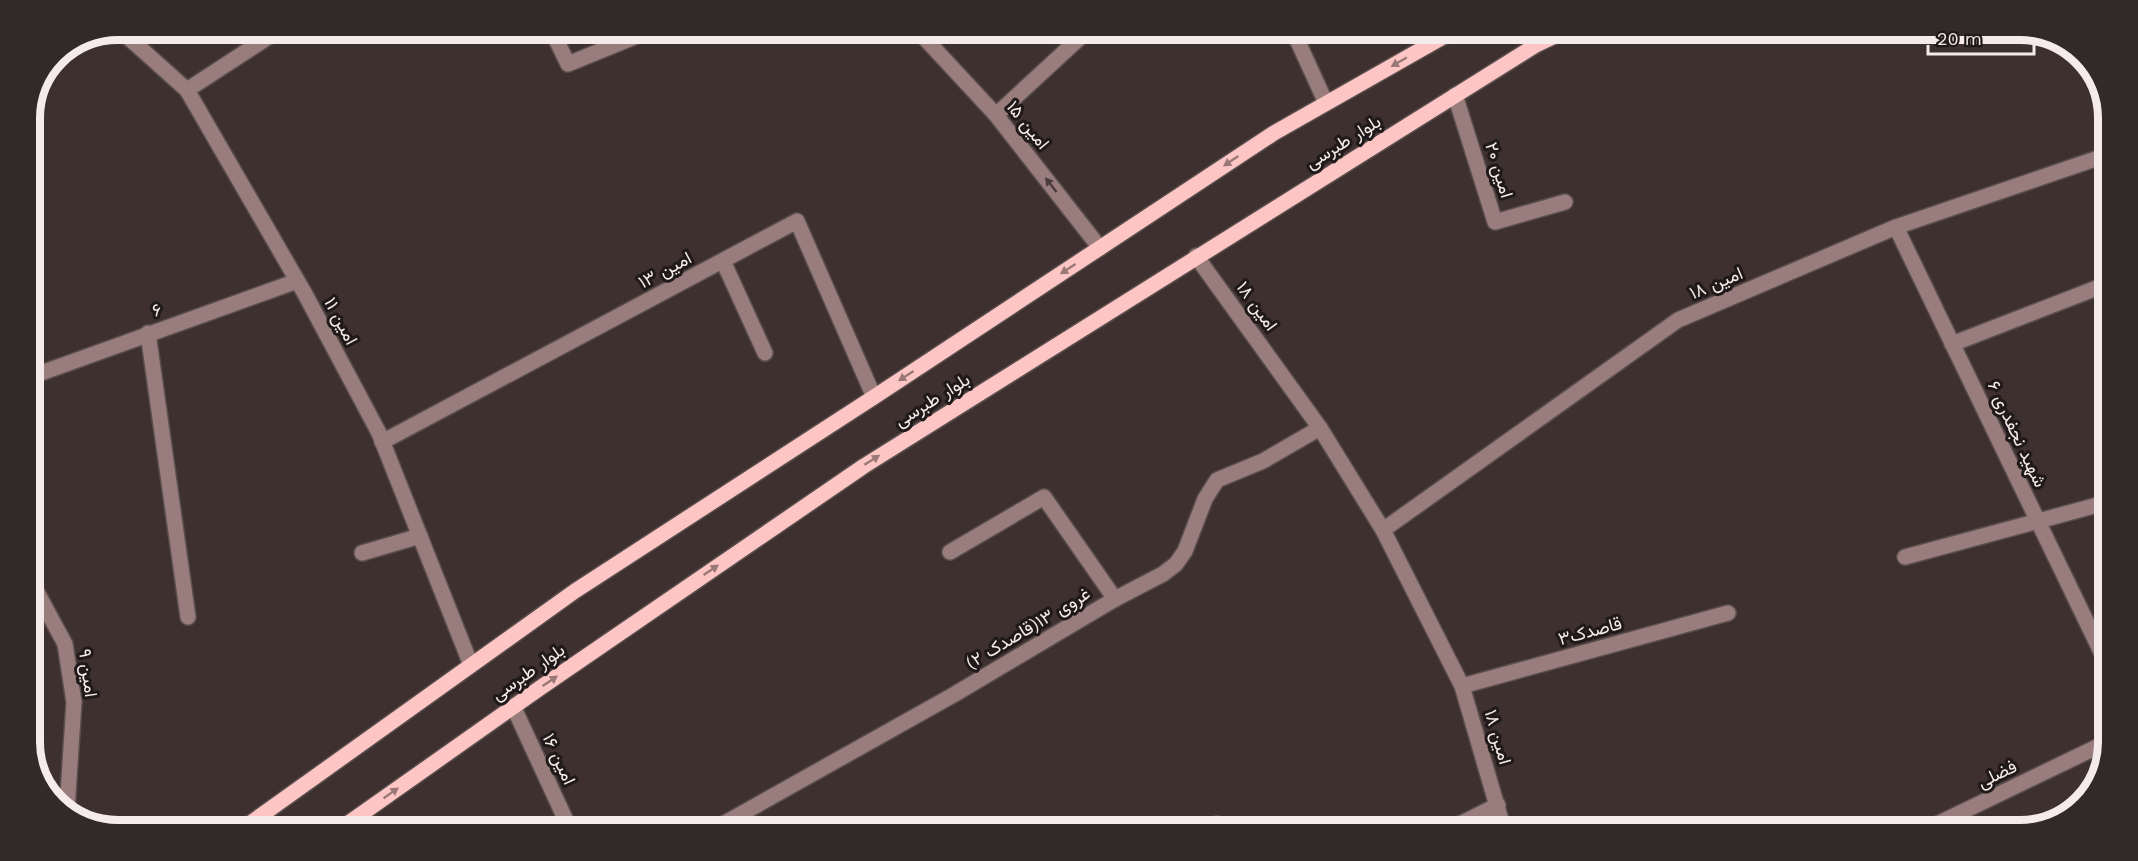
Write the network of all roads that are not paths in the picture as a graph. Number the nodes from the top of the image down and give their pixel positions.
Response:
1 (131, 40) edge
2 (264, 40) edge
3 (556, 40) edge
4 (627, 40) edge
5 (926, 40) edge
6 (1077, 40) edge
7 (1297, 40) edge
8 (1438, 40) edge
9 (1532, 40) edge
10 (187, 90) junction
11 (1455, 95) junction
12 (1326, 104) junction
13 (996, 115) junction
14 (2097, 159) edge
15 (1564, 202) dead end
16 (1896, 227) junction
17 (1100, 248) junction
18 (1196, 256) junction
19 (723, 261) junction
20 (297, 281) junction
21 (2097, 288) edge
22 (148, 333) junction
23 (1952, 344) junction
24 (765, 353) dead end
25 (40, 373) edge
26 (874, 397) junction
27 (1320, 428) junction
28 (382, 442) junction
29 (2098, 505) edge
30 (2037, 522) junction
31 (1383, 530) junction
32 (420, 536) junction
33 (950, 552) dead end
34 (362, 554) dead end
35 (1905, 557) dead end
36 (1115, 598) junction
37 (41, 599) edge
38 (1728, 614) dead end
39 (188, 617) dead end
40 (2098, 646) edge
41 (471, 665) junction
42 (1462, 686) junction
43 (513, 706) junction
44 (2098, 747) edge
45 (68, 801) edge
46 (1497, 805) junction
47 (253, 820) edge
48 (353, 820) edge
49 (566, 820) edge
50 (730, 820) edge
51 (1468, 820) edge
52 (1501, 820) edge
53 (1945, 820) edge

1 - 10 street, امین ۱۱
2 - 10 street
3 - 4 street
5 - 13 street, امین ۱۵
6 - 13 street
7 - 12 street
8 -> 12 main road, بلوار طبرسی
9 - 11 main road, بلوار طبرسی
10 - 20 street, امین ۱۱
11 - 15 street, امین ۲۰
11 - 18 main road, بلوار طبرسی
12 -> 17 main road, بلوار طبرسی
17 -> 13 street, امین ۱۵
14 - 16 street, امین ۱۸
16 - 23 street, شهید نجفدری ۶
16 - 31 street, امین ۱۸
17 -> 26 main road, بلوار طبرسی
18 - 27 street, امین ۱۸
43 -> 18 main road, بلوار طبرسی
19 - 24 street
19 - 26 street, امین ۱۳
19 - 28 street, امین ۱۳
20 - 22 street, ۶
20 - 28 street, امین ۱۱
21 - 23 street
22 - 25 street, ۶
22 - 39 street
23 - 30 street, شهید نجفدری ۶
26 - 41 main road, بلوار طبرسی
27 - 31 street, امین ۱۸
27 - 36 street, غروی ۱۳(قاصدک ۲)
28 - 32 street, امین ۱۱
29 - 30 street
30 - 35 street
30 - 40 street, شهید نجفدری ۶
31 - 42 street, امین ۱۸
32 - 34 street
32 - 41 street, امین ۱۱
33 - 36 street
36 - 50 street, غروی ۱۳(قاصدک ۲)
37 - 45 street, امین ۹
38 - 42 street, قاصدک۳
41 - 47 main road, بلوار طبرسی
42 - 46 street, امین ۱۸
48 -> 43 main road, بلوار طبرسی
43 - 49 street, امین ۱۶
44 - 53 street, فضلی
46 - 51 street
46 - 52 street, امین ۱۸

